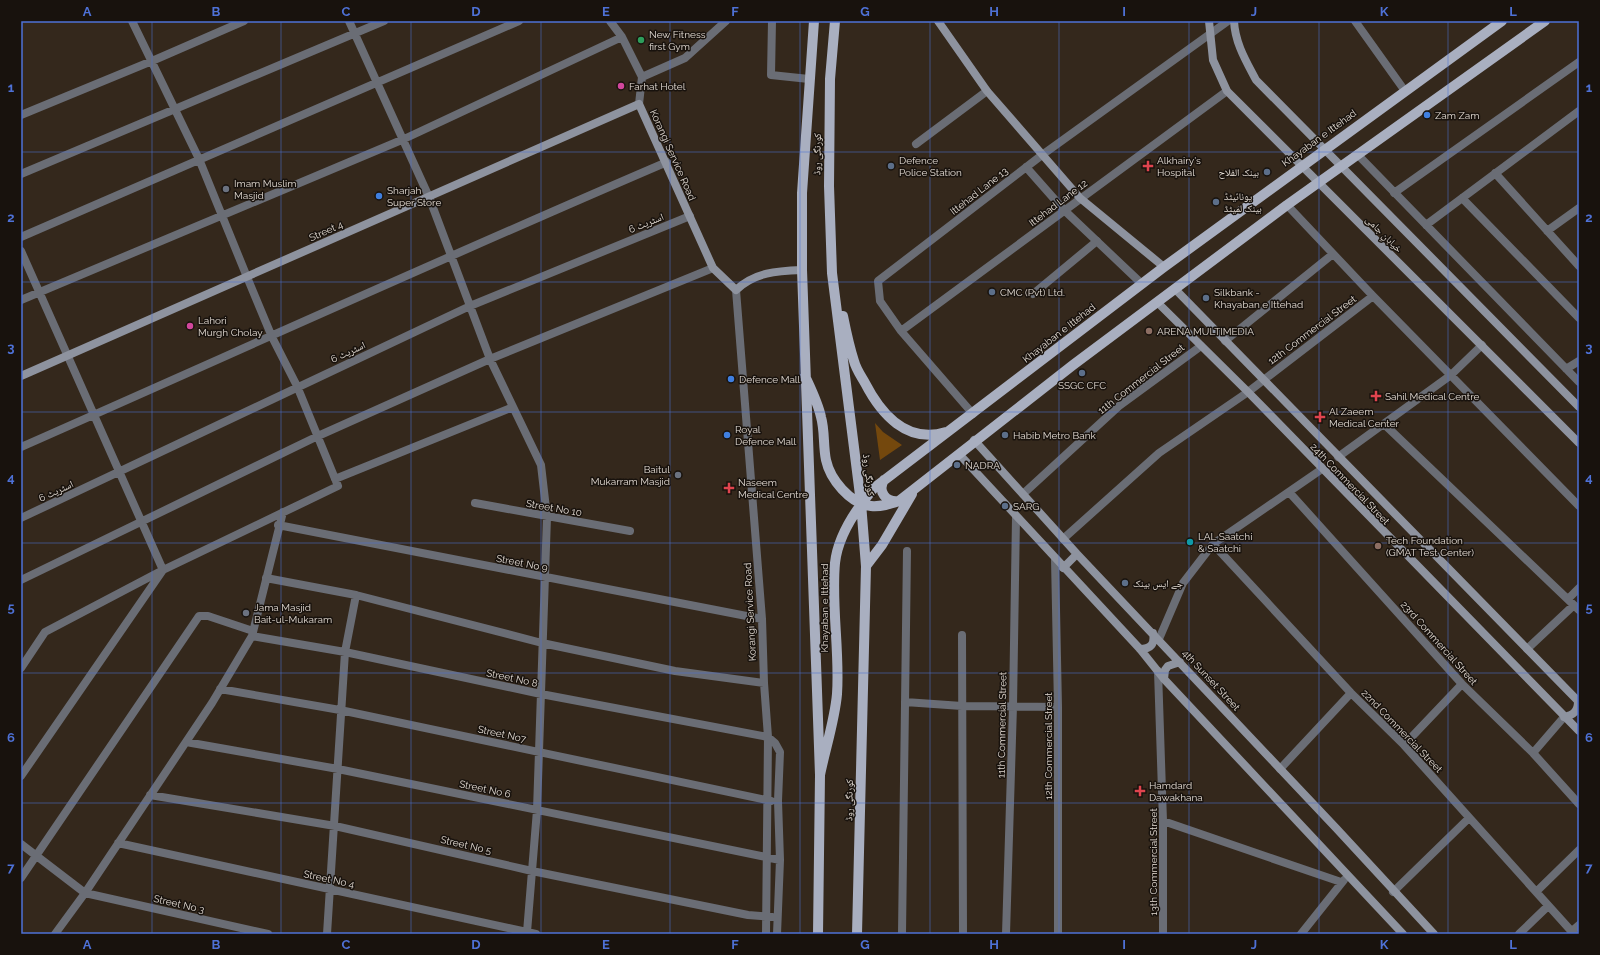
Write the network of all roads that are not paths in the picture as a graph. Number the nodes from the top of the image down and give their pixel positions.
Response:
1 (132, 21) edge
2 (244, 21) edge
3 (349, 21) edge
4 (384, 21) edge
5 (519, 21) edge
6 (610, 21) edge
7 (726, 21) edge
8 (772, 21) edge
9 (814, 21) edge
10 (835, 21) edge
11 (938, 21) edge
12 (1208, 21) edge
13 (1228, 21) edge
14 (1234, 21) edge
15 (1355, 21) edge
16 (1544, 21) edge
17 (1498, 22) edge
18 (354, 33) junction
19 (1210, 34) junction
20 (622, 37) junction
21 (152, 61) junction
22 (1579, 62) edge
23 (642, 77) junction
24 (809, 79) junction
25 (377, 82) junction
26 (987, 91) junction
27 (1227, 91) junction
28 (1405, 91) junction
29 (639, 104) junction
30 (175, 108) junction
31 (1579, 112) edge
32 (21, 114) edge
33 (404, 139) junction
34 (916, 144) dead end
35 (1325, 149) junction
36 (1042, 154) junction
37 (1357, 154) junction
38 (199, 159) junction
39 (667, 162) junction
40 (1302, 165) junction
41 (1342, 165) junction
42 (1026, 167) junction
43 (1495, 173) junction
44 (21, 174) edge
45 (1319, 182) junction
46 (1394, 193) junction
47 (429, 197) junction
48 (1080, 198) junction
49 (1462, 198) junction
50 (1287, 205) junction
51 (1579, 208) edge
52 (1064, 210) junction
53 (222, 215) junction
54 (690, 216) junction
55 (1426, 225) junction
56 (1547, 231) junction
57 (21, 236) edge
58 (1097, 241) junction
59 (21, 251) edge
60 (1333, 254) junction
61 (451, 255) junction
62 (1579, 266) edge
63 (1164, 267) junction
64 (713, 268) junction
65 (802, 270) junction
66 (832, 273) junction
67 (247, 277) junction
68 (1142, 284) junction
69 (1175, 289) junction
70 (736, 290) junction
71 (39, 292) junction
72 (1032, 294) dead end
73 (1373, 296) junction
74 (21, 300) edge
75 (1157, 302) junction
76 (470, 306) junction
77 (1579, 318) edge
78 (901, 331) junction
79 (272, 337) junction
80 (1225, 341) junction
81 (1482, 345) junction
82 (1201, 346) junction
83 (68, 356) junction
84 (490, 359) junction
85 (1579, 361) edge
86 (1566, 369) junction
87 (1451, 375) junction
88 (21, 376) edge
89 (805, 376) junction
90 (1264, 379) junction
91 (1579, 382) edge
92 (297, 386) junction
93 (1248, 392) junction
94 (514, 407) junction
95 (1579, 407) edge
96 (973, 414) junction
97 (94, 415) junction
98 (1384, 424) junction
99 (953, 429) junction
100 (318, 436) junction
101 (974, 440) junction
102 (1579, 443) edge
103 (21, 448) edge
104 (959, 454) junction
105 (1338, 457) junction
106 (1322, 469) junction
107 (120, 472) junction
108 (335, 479) junction
109 (884, 480) junction
110 (916, 489) junction
111 (1289, 492) junction
112 (1023, 494) junction
113 (899, 501) junction
114 (475, 503) dead end
115 (861, 503) junction
116 (1579, 506) edge
117 (283, 512) junction
118 (547, 517) junction
119 (1016, 517) junction
120 (21, 518) edge
121 (141, 521) junction
122 (278, 525) junction
123 (630, 531) dead end
124 (1063, 539) junction
125 (1213, 544) junction
126 (907, 551) dead end
127 (1077, 554) junction
128 (1055, 559) junction
129 (866, 566) junction
130 (1063, 568) junction
131 (163, 570) junction
132 (266, 578) junction
133 (545, 578) junction
134 (21, 580) edge
135 (1579, 588) edge
136 (356, 596) junction
137 (1574, 605) edge
138 (762, 619) junction
139 (252, 634) junction
140 (962, 635) dead end
141 (1156, 636) junction
142 (542, 643) junction
143 (1140, 649) junction
144 (1527, 649) junction
145 (345, 652) junction
146 (1180, 662) junction
147 (21, 668) edge
148 (1158, 671) junction
149 (1164, 679) junction
150 (764, 683) junction
151 (1462, 684) junction
152 (220, 689) junction
153 (1351, 692) junction
154 (541, 694) junction
155 (1579, 701) edge
156 (905, 702) junction
157 (962, 706) junction
158 (1013, 706) junction
159 (1058, 706) junction
160 (340, 710) junction
161 (1564, 717) junction
162 (1579, 731) edge
163 (768, 737) junction
164 (186, 742) junction
165 (1404, 745) junction
166 (539, 752) junction
167 (1533, 753) junction
168 (338, 769) junction
169 (1280, 769) junction
170 (820, 775) junction
171 (21, 776) edge
172 (150, 796) junction
173 (768, 801) junction
174 (778, 801) junction
175 (1579, 804) edge
176 (537, 810) junction
177 (1469, 818) junction
178 (1164, 821) junction
179 (335, 826) junction
180 (118, 843) junction
181 (21, 844) edge
182 (1579, 850) edge
183 (37, 856) junction
184 (767, 856) junction
185 (780, 860) junction
186 (532, 871) junction
187 (1347, 876) junction
188 (21, 878) edge
189 (1341, 882) junction
190 (331, 889) junction
191 (1537, 891) junction
192 (1393, 892) junction
193 (85, 893) junction
194 (1548, 906) junction
195 (767, 917) junction
196 (777, 917) junction
197 (1579, 924) edge
198 (527, 932) junction
199 (1573, 933) edge
200 (55, 934) edge
201 (268, 934) edge
202 (327, 934) edge
203 (536, 934) edge
204 (766, 934) edge
205 (777, 934) edge
206 (818, 934) edge
207 (858, 934) edge
208 (902, 934) edge
209 (962, 934) edge
210 (1006, 934) edge
211 (1058, 934) edge
212 (1163, 934) edge
213 (1301, 934) edge
214 (1403, 934) edge
215 (1434, 934) edge
216 (1519, 934) edge

1 - 21 street
2 - 21 street
3 - 18 street
4 - 18 street
5 - 25 street
6 - 20 street
7 - 23 street
8 - 24 street
9 - 24 main road, کورنگی روڈ
10 - 66 main road, کورنگی روڈ
11 - 26 street
12 - 19 street, خیابانِ جامی
13 - 19 street, Ittehad Lane 13
14 - 35 street, خیابانِ جامی
15 - 28 street
16 - 37 main road
17 - 28 main road, Khayaban e Ittehad
18 - 25 street
18 - 30 street
19 - 27 street, خیابانِ جامی
19 - 36 street, Ittehad Lane 13
20 - 23 street
20 - 33 street
21 - 30 street
21 - 32 street
22 - 46 street
23 - 29 street, Korangi Service Road
24 - 65 main road, کورنگی روڈ
25 - 33 street
25 - 38 street
26 - 34 street
26 - 36 street
27 - 40 street, خیابانِ جامی
27 - 48 street, Ittehad Lane 12
28 - 35 main road, Khayaban e Ittehad
29 - 39 street, Korangi Service Road
29 - 47 street, Street 4
30 - 38 street
30 - 44 street
31 - 43 street
33 - 47 street
33 - 53 street
35 - 40 main road, Khayaban e Ittehad
35 - 41 street, خیابانِ جامی
36 - 42 street, Ittehad Lane 13
36 - 48 street
37 - 41 main road
37 - 46 street
38 - 53 street
38 - 57 street
39 - 54 street, Korangi Service Road
39 - 61 street
40 - 45 street, خیابانِ جامی
40 - 63 main road, Khayaban e Ittehad
41 - 45 main road
41 - 95 street, خیابانِ جامی
42 - 52 street
42 - 78 street, Ittehad Lane 13
43 - 49 street
43 - 56 street
45 - 50 main road
45 - 81 street, خیابانِ جامی
46 - 55 street
47 - 61 street
47 - 67 street, Street 4
48 - 52 street, Ittehad Lane 12
48 - 63 street
49 - 55 street
49 - 77 street
50 - 60 street
50 - 69 main road
51 - 56 street
52 - 58 street
52 - 78 street, Ittehad Lane 12
53 - 67 street
53 - 71 street
54 - 64 street, Korangi Service Road
54 - 76 street, اسٹریٹ 6
55 - 86 street
56 - 62 street
58 - 68 street
58 - 72 street
59 - 71 street
60 - 73 street
60 - 80 street
61 - 76 street
61 - 79 street
63 - 68 main road, Khayaban e Ittehad
64 - 70 street, Korangi Service Road
64 - 84 street
65 - 70 street
65 - 89 main road, کورنگی روڈ
66 - 99 main road
66 - 115 main road, کورنگی روڈ
67 - 79 street
67 - 83 street, Street 4
68 - 96 main road, Khayaban e Ittehad
69 - 75 main road
69 - 80 street, 24th Commercial Street
70 - 138 street, Korangi Service Road
71 - 74 street
71 - 83 street
73 - 87 street
73 - 90 street, 12th Commercial Street
75 - 82 street, 24th Commercial Street
75 - 101 main road
76 - 84 street
76 - 92 street, اسٹریٹ 6
78 - 96 street, Ittehad Lane 13
79 - 92 street
79 - 97 street
80 - 90 street, 24th Commercial Street
81 - 87 street
81 - 102 street, خیابانِ جامی
82 - 93 street, 24th Commercial Street
82 - 112 street, 11th Commercial Street
83 - 88 street, Street 4
83 - 97 street
84 - 94 street
84 - 100 street
85 - 86 street
86 - 91 street
87 - 98 street
87 - 116 street
89 - 115 main road
89 - 170 main road, کورنگی روڈ
90 - 93 street, 12th Commercial Street
90 - 105 street, 24th Commercial Street
92 - 100 street
92 - 107 street, اسٹریٹ 6
93 - 106 street, 24th Commercial Street
93 - 124 street
94 - 108 street
94 - 118 street
96 - 99 main road, Khayaban e Ittehad
97 - 103 street
97 - 107 street
98 - 105 street
98 - 137 street
99 - 109 main road, Khayaban e Ittehad
100 - 108 street
100 - 121 street
101 - 104 main road
101 - 112 street, 4th Sunset Street
104 - 110 main road
104 - 119 street
105 - 144 street, 24th Commercial Street
106 - 111 street
106 - 161 street, 24th Commercial Street
107 - 120 street, اسٹریٹ 6
107 - 121 street
108 - 117 street
109 - 113 main road
109 - 115 main road, Khayaban e Ittehad
110 - 113 main road
110 - 129 main road
111 - 125 street
111 - 151 street, 23rd Commercial Street
112 - 124 street, 4th Sunset Street
113 - 115 main road
114 - 118 street, Street No 10
115 - 129 main road, کورنگی روڈ
115 - 170 main road, Khayaban e Ittehad
117 - 122 street
117 - 131 street
118 - 123 street, Street No 10
118 - 133 street
119 - 128 street
119 - 158 street, 11th Commercial Street
121 - 131 street
121 - 134 street
122 - 132 street
122 - 133 street, Street No 9
124 - 127 street, 4th Sunset Street
125 - 141 street
125 - 153 street, 22nd Commercial Street
126 - 156 street
127 - 130 street
127 - 141 street, 4th Sunset Street
128 - 130 street
128 - 159 street, 12th Commercial Street
129 - 207 main road, کورنگی روڈ
130 - 143 street
131 - 147 street
131 - 171 street
132 - 136 street
132 - 139 street
133 - 138 street, Street No 9
133 - 142 street
135 - 137 street
136 - 142 street
136 - 145 street
137 - 144 street
138 - 150 street, Korangi Service Road
139 - 145 street, Street No 8
139 - 152 street
139 - 183 street, Street No 8
140 - 157 street
141 - 143 street
141 - 146 street, 4th Sunset Street
142 - 150 street
142 - 154 street
143 - 148 street
144 - 155 street, 24th Commercial Street
145 - 154 street, Street No 8
145 - 160 street
146 - 149 street
146 - 169 street, 4th Sunset Street
148 - 149 street
148 - 178 street, 13th Commercial Street
149 - 187 street
150 - 163 street, Korangi Service Road
151 - 165 street
151 - 167 street, 23rd Commercial Street
152 - 160 street, Street No7
152 - 164 street
153 - 165 street, 22nd Commercial Street
153 - 169 street
154 - 163 street, Street No 8
154 - 166 street
155 - 161 street
156 - 157 street
156 - 208 street
157 - 158 street
157 - 209 street
158 - 159 street
158 - 210 street, 11th Commercial Street
159 - 211 street, 12th Commercial Street
160 - 166 street, Street No7
160 - 168 street
161 - 162 street, 24th Commercial Street
161 - 167 street
163 - 173 street, Korangi Service Road
163 - 174 street
164 - 168 street, Street No 6
164 - 172 street
165 - 177 street, 22nd Commercial Street
166 - 173 street, Street No7
166 - 176 street
167 - 175 street, 23rd Commercial Street
168 - 176 street, Street No 6
168 - 179 street
169 - 192 street, 4th Sunset Street
170 - 206 main road, کورنگی روڈ
172 - 179 street, Street No 5
172 - 180 street
173 - 174 street, Street No7
173 - 184 street, Korangi Service Road
174 - 185 street
176 - 184 street, Street No 6
176 - 186 street
177 - 191 street, 22nd Commercial Street
177 - 192 street
178 - 189 street
178 - 212 street, 13th Commercial Street
179 - 186 street, Street No 5
179 - 190 street
180 - 190 street, Street No 4
180 - 193 street
181 - 183 street
182 - 191 street
183 - 188 street
183 - 193 street
184 - 185 street, Street No 6
184 - 195 street, Korangi Service Road
185 - 196 street
186 - 195 street, Street No 5
186 - 198 street
187 - 189 street
187 - 214 street
189 - 213 street
190 - 198 street, Street No 4
190 - 202 street
191 - 194 street, 22nd Commercial Street
192 - 215 street, 4th Sunset Street
193 - 200 street
193 - 201 street, Street No 3
194 - 199 street, 22nd Commercial Street
194 - 216 street
195 - 196 street, Street No 5
195 - 204 street, Korangi Service Road
196 - 205 street
197 - 199 street
198 - 203 street, Street No 4

